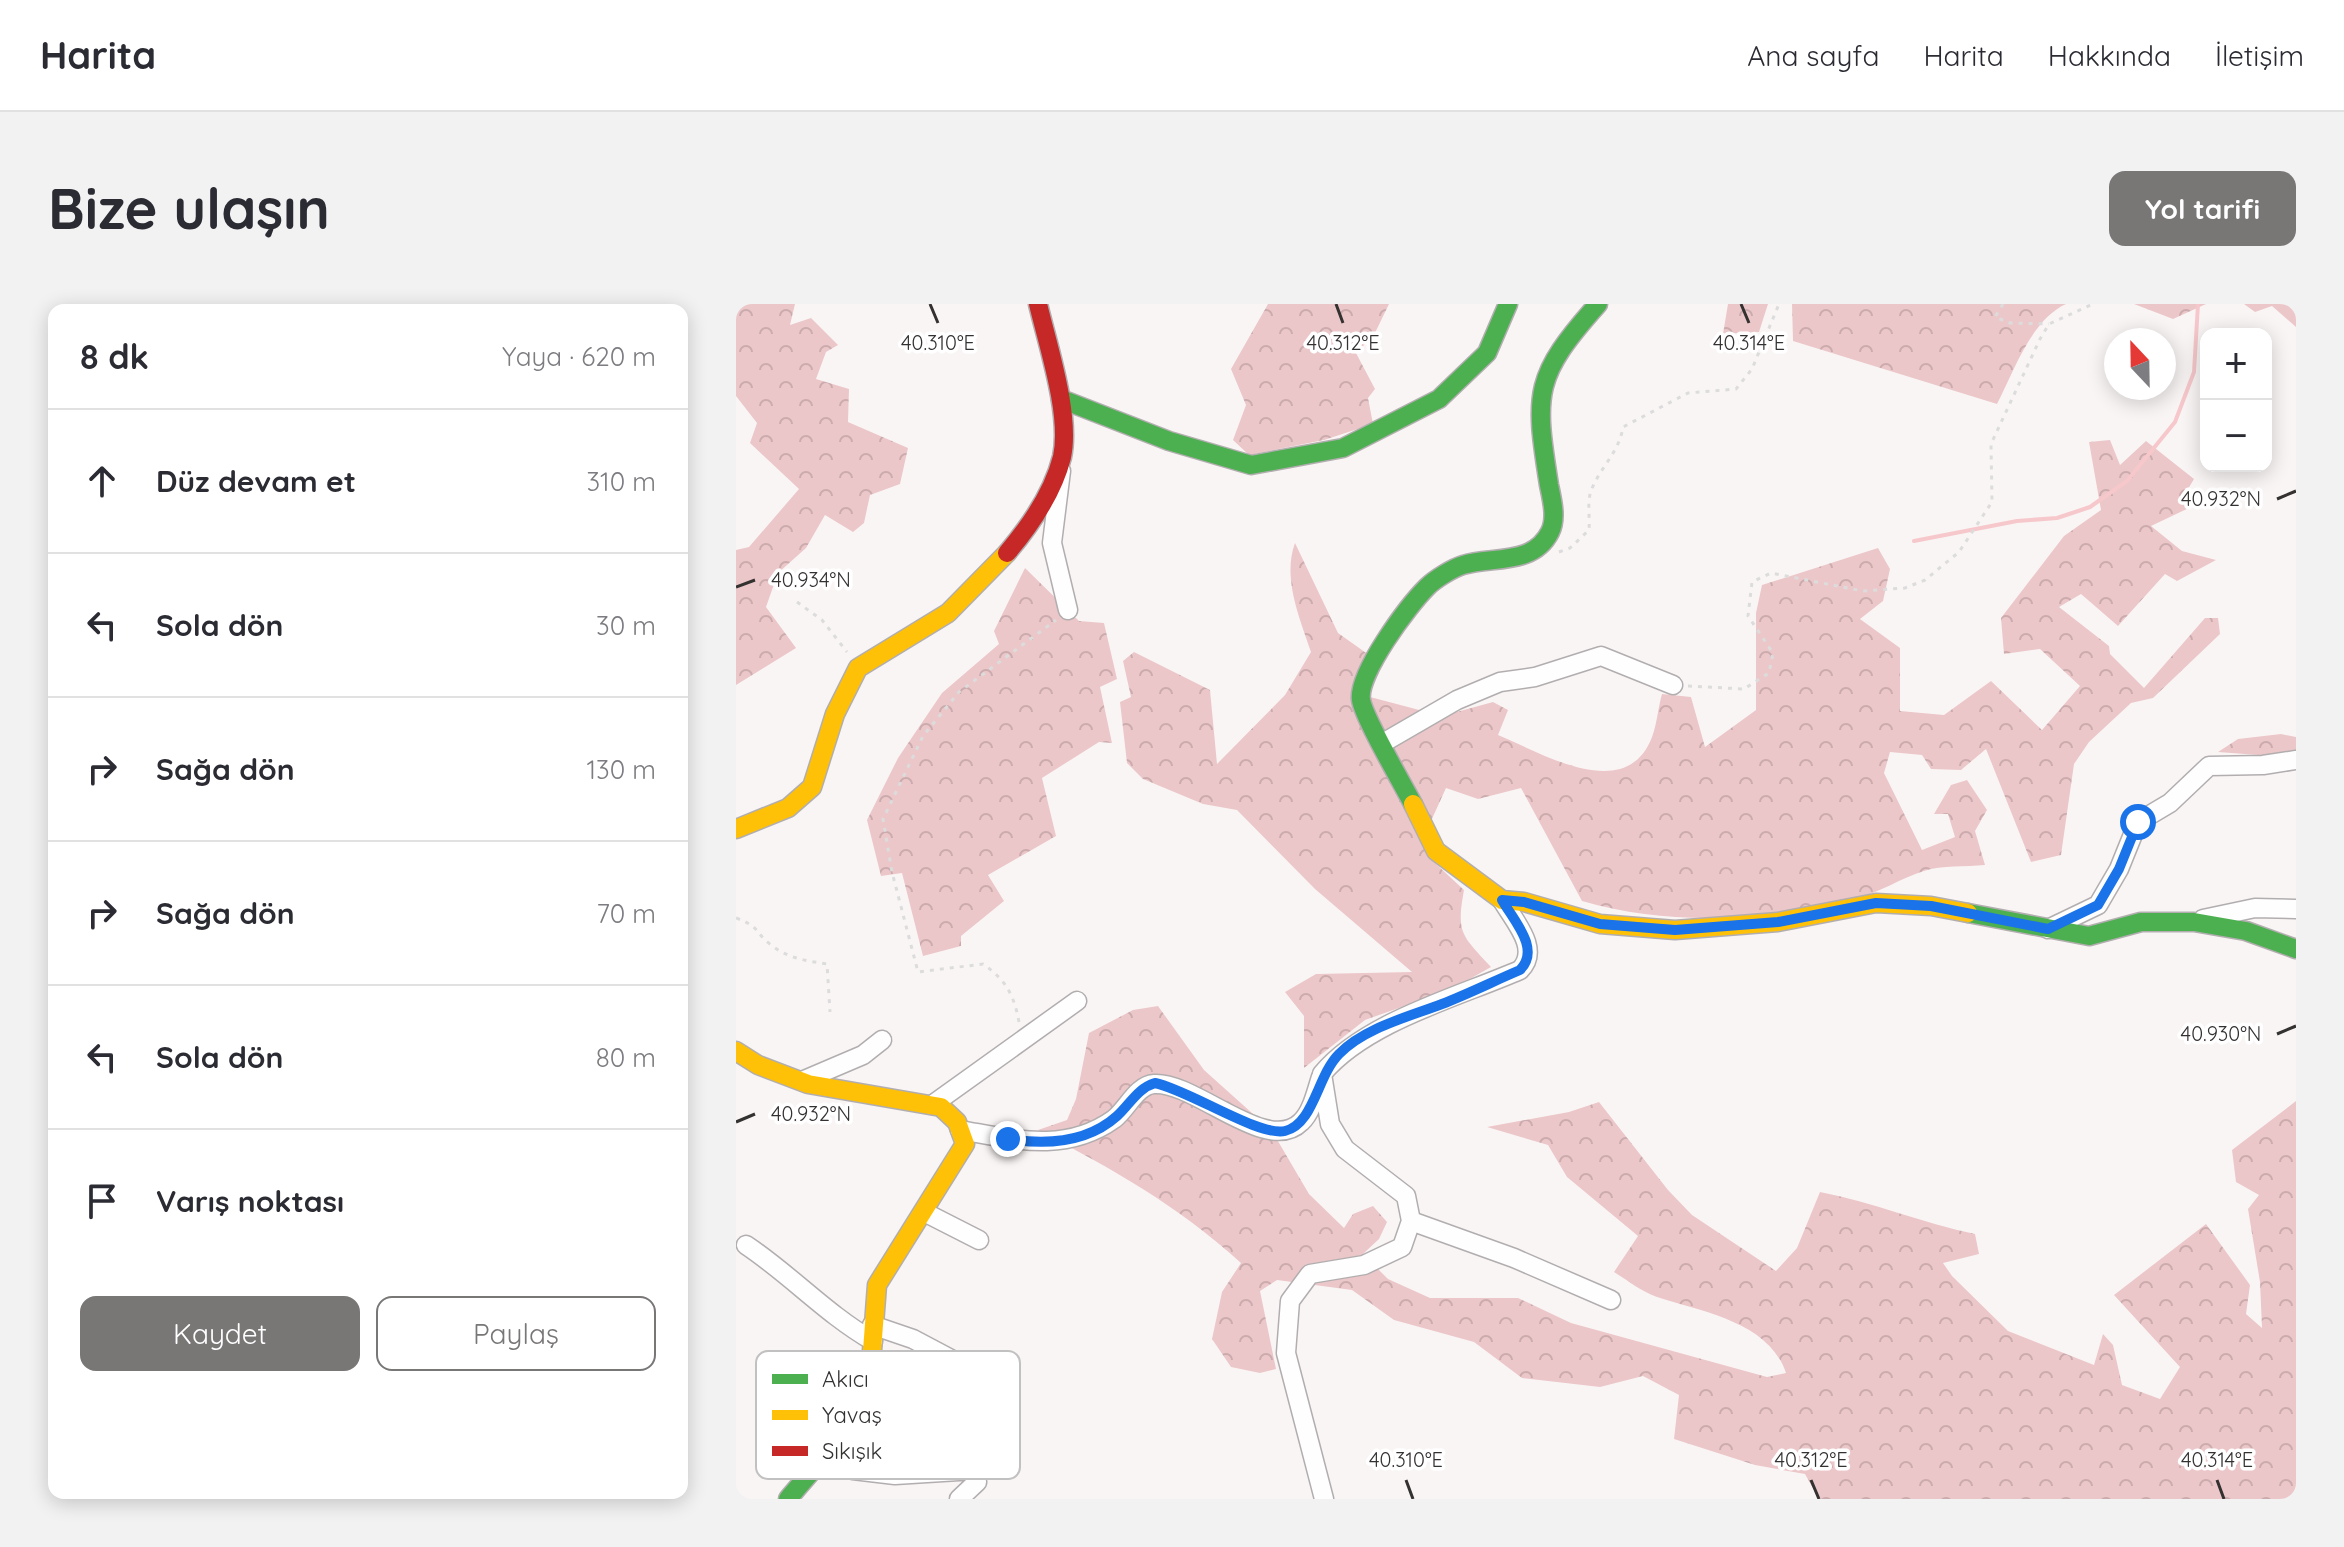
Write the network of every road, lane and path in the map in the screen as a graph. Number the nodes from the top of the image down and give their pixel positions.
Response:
1 (1038, 304) edge
2 (1508, 304) edge
3 (1598, 304) edge
4 (1779, 304) edge
5 (2003, 304) edge
6 (2093, 304) edge
7 (2049, 324) junction
8 (1061, 399) junction
9 (1062, 456) junction
10 (1554, 554) dead end
11 (797, 602) dead end
12 (1068, 610) joint
13 (858, 668) junction
14 (1673, 685) joint
15 (1381, 744) junction
16 (2296, 760) edge
17 (736, 829) edge
18 (1502, 900) junction
19 (2296, 909) edge
20 (736, 918) edge
21 (2200, 920) junction
22 (2048, 929) junction
23 (2296, 949) edge
24 (1077, 1001) dead end
25 (830, 1012) dead end
26 (1022, 1037) junction
27 (882, 1040) dead end
28 (736, 1051) edge
29 (1322, 1074) junction
30 (802, 1081) junction
31 (932, 1105) junction
32 (960, 1130) junction
33 (924, 1212) junction
34 (1411, 1221) junction
35 (979, 1240) dead end
36 (746, 1245) dead end
37 (1611, 1300) dead end
38 (873, 1333) junction
39 (873, 1351) edge
40 (936, 1351) edge
41 (805, 1479) edge
42 (976, 1479) edge
43 (967, 1497) edge
44 (788, 1499) edge
45 (1324, 1499) edge

1 - 8 street
2 - 8 street
3 - 15 street
4 - 10 path
5 - 7 path
6 - 7 path
7 - 14 path
8 - 9 street
9 - 12 street
9 - 13 street
11 - 13 path
12 - 26 path
13 - 17 street
14 - 15 street
15 - 18 street
16 - 22 street
18 - 22 street
18 - 29 street
19 - 21 street
20 - 25 path
21 - 22 street
21 - 23 street
24 - 26 street
26 - 31 street
27 - 30 street
28 - 30 street
29 - 32 street
29 - 34 street
30 - 31 street
31 - 32 street
32 - 33 street
33 - 35 street
33 - 38 street
34 - 37 street
34 - 45 street
36 - 38 street
38 - 39 street
38 - 40 street
41 - 44 street
42 - 43 street

